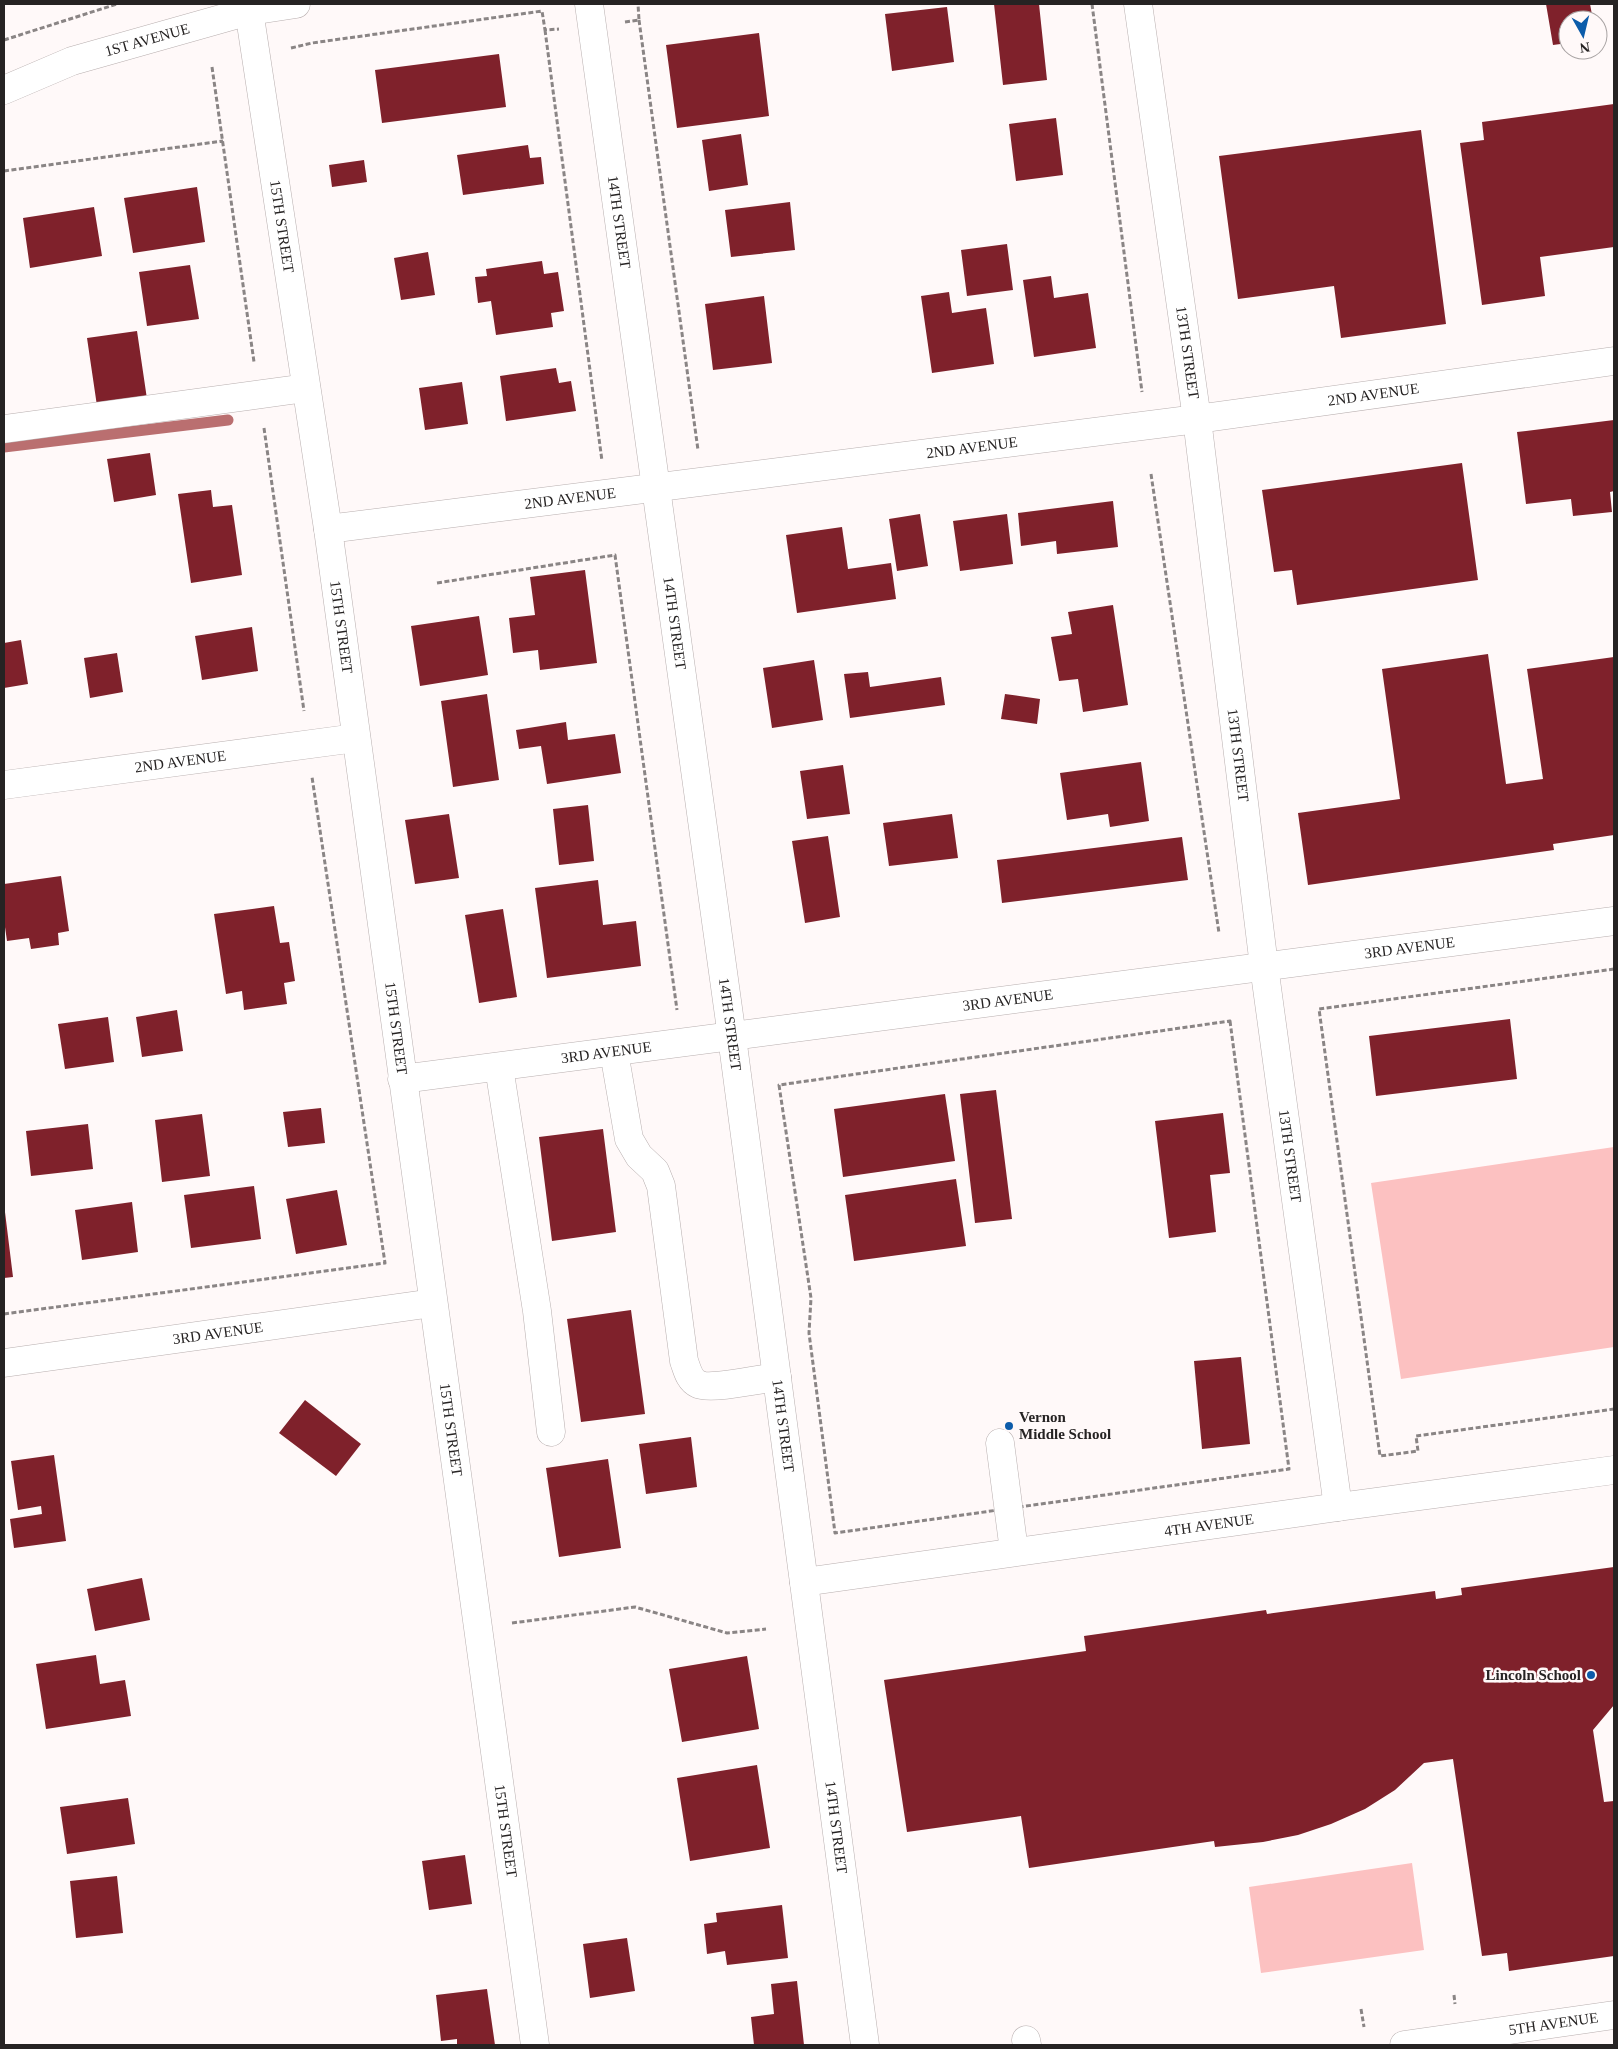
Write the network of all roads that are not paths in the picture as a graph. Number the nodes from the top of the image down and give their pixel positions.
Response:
1 (296, 4) edge
2 (589, 4) edge
3 (1138, 4) edge
4 (248, 8) edge
5 (4, 90) edge
6 (1614, 361) edge
7 (306, 388) junction
8 (1197, 418) junction
9 (4, 429) edge
10 (657, 487) junction
11 (328, 529) junction
12 (356, 738) junction
13 (4, 785) edge
14 (1614, 921) edge
15 (1264, 966) junction
16 (732, 1037) junction
17 (614, 1052) junction
18 (499, 1067) junction
19 (402, 1079) junction
20 (433, 1303) junction
21 (4, 1363) edge
22 (777, 1377) junction
23 (551, 1432) dead end
24 (1000, 1443) dead end
25 (1614, 1470) edge
26 (1338, 1506) junction
27 (1014, 1551) junction
28 (804, 1582) junction
29 (1614, 2014) edge
30 (535, 2045) edge
31 (865, 2045) edge
32 (1408, 2045) edge

1 - 4 street, 1ST AVENUE
2 - 10 street, 14TH STREET
3 - 8 street, 13TH STREET
4 - 5 street, 1ST AVENUE
4 - 7 street, 15TH STREET
6 - 8 street, 2ND AVENUE
7 - 9 street
7 - 11 street, 15TH STREET
8 - 10 street, 2ND AVENUE
8 - 15 street, 13TH STREET
10 - 11 street, 2ND AVENUE
10 - 16 street, 14TH STREET
11 - 12 street, 15TH STREET
12 - 13 street, 2ND AVENUE
12 - 19 street, 15TH STREET
14 - 15 street, 3RD AVENUE
15 - 16 street, 3RD AVENUE
15 - 26 street, 13TH STREET
16 - 17 street, 3RD AVENUE
16 - 22 street, 14TH STREET
17 - 18 street, 3RD AVENUE
17 - 22 street
18 - 19 street, 3RD AVENUE
18 - 23 street
19 - 20 street, 15TH STREET
20 - 21 street, 3RD AVENUE
20 - 30 street, 15TH STREET
22 - 28 street, 14TH STREET
24 - 27 street
25 - 26 street, 4TH AVENUE
26 - 27 street, 4TH AVENUE
27 - 28 street, 4TH AVENUE
28 - 31 street, 14TH STREET
29 - 32 street, 5TH AVENUE

